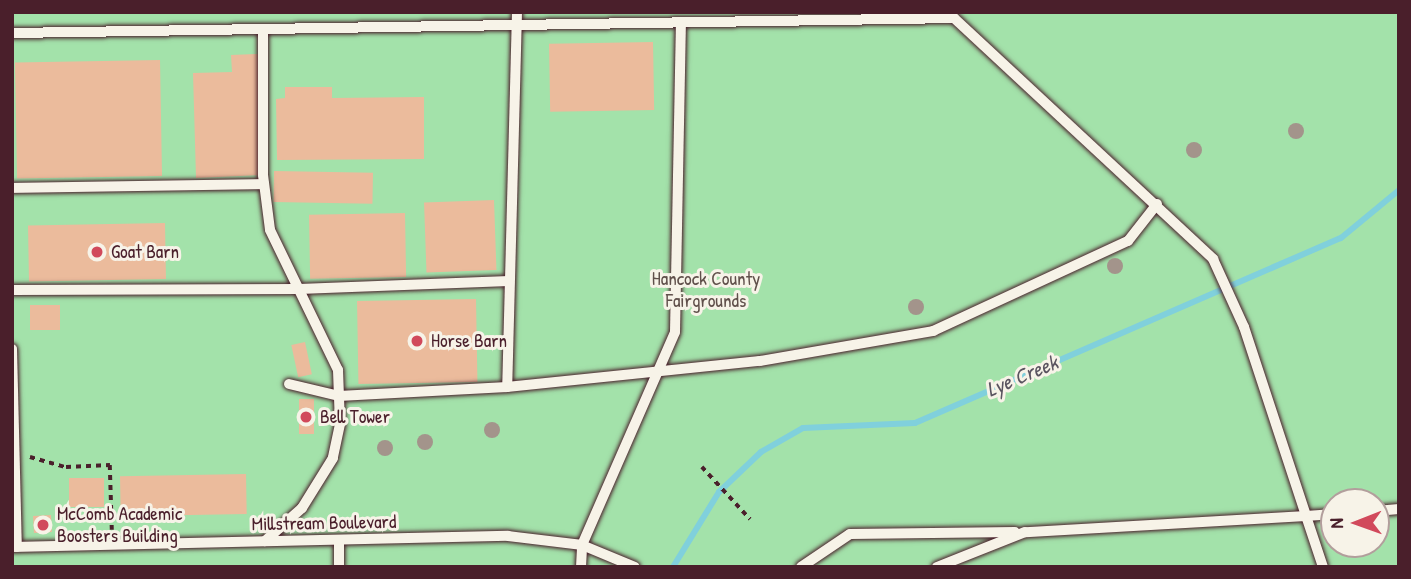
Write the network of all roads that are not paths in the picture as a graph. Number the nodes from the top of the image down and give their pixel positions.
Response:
1 (517, 12) edge
2 (681, 22) junction
3 (517, 25) junction
4 (263, 29) junction
5 (12, 33) edge
6 (264, 184) junction
7 (12, 188) edge
8 (1157, 204) junction
9 (509, 281) junction
10 (299, 289) junction
11 (12, 290) edge
12 (12, 349) edge
13 (658, 372) junction
14 (289, 384) dead end
15 (507, 387) junction
16 (339, 396) junction
17 (1320, 515) edge
18 (1306, 516) junction
19 (1025, 532) junction
20 (339, 540) junction
21 (264, 541) junction
22 (582, 545) junction
23 (14, 547) edge
24 (633, 566) edge
25 (339, 567) edge
26 (582, 567) edge
27 (801, 567) edge
28 (937, 567) edge
29 (1323, 567) edge

1 - 3 lane
2 - 3 lane
2 - 8 lane
2 - 13 lane
3 - 4 lane
3 - 9 lane
4 - 5 lane
4 - 6 lane
6 - 7 lane
6 - 10 lane
8 - 13 lane
8 - 18 lane
9 - 10 lane
9 - 15 lane
10 - 11 lane
10 - 16 lane
12 - 23 lane
13 - 15 lane
13 - 22 lane
14 - 16 lane
15 - 16 lane
16 - 21 lane
17 - 18 lane
18 - 19 lane
18 - 29 lane
19 - 27 lane
19 - 28 lane
20 - 21 lane, Millstream Boulevard
20 - 22 lane, Millstream Boulevard
20 - 25 lane
21 - 23 lane, Millstream Boulevard
22 - 24 lane, Millstream Boulevard
22 - 26 lane

